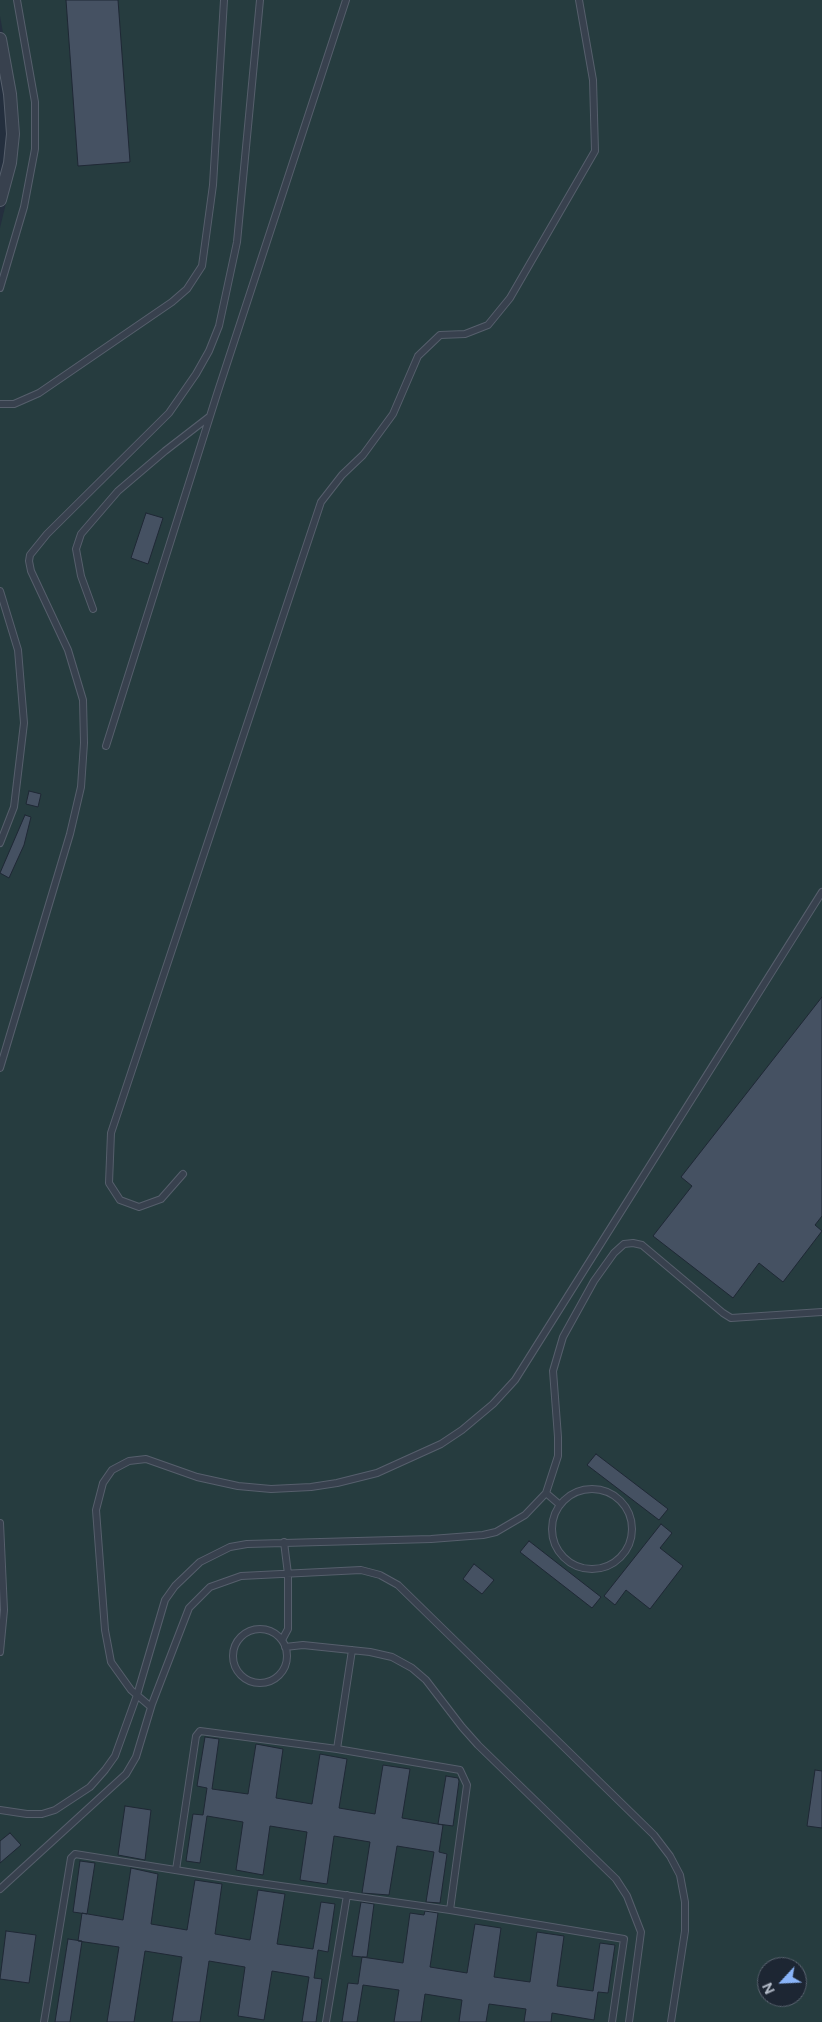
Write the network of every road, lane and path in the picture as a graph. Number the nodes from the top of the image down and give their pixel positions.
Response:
1 (17, 0) edge
2 (224, 0) edge
3 (260, 0) edge
4 (346, 0) edge
5 (579, 0) edge
6 (0, 39) edge
7 (0, 200) edge
8 (0, 288) edge
9 (0, 404) edge
10 (210, 416) junction
11 (0, 591) edge
12 (93, 609) dead end
13 (106, 746) dead end
14 (0, 843) edge
15 (822, 892) edge
16 (0, 1068) edge
17 (183, 1174) dead end
18 (822, 1312) edge
19 (546, 1493) junction
20 (560, 1505) junction
21 (0, 1523) edge
22 (284, 1542) junction
23 (288, 1574) junction
24 (282, 1640) junction
25 (286, 1647) junction
26 (352, 1650) junction
27 (0, 1652) edge
28 (137, 1695) junction
29 (151, 1707) junction
30 (337, 1749) junction
31 (0, 1810) edge
32 (176, 1870) junction
33 (0, 1888) edge
34 (347, 1895) junction
35 (450, 1910) junction
36 (44, 2022) edge
37 (326, 2022) edge
38 (612, 2022) edge
39 (629, 2022) edge
40 (671, 2022) edge

1 - 8 lane
2 - 9 lane
3 - 16 lane
4 - 10 lane
5 - 17 lane
6 - 7 street
10 - 12 lane
10 - 13 lane
11 - 14 lane
15 - 28 lane
18 - 19 lane
19 - 20 lane
19 - 22 lane
20 - 20 lane
21 - 27 lane
22 - 23 lane
22 - 28 lane
23 - 24 lane
23 - 29 lane
23 - 40 lane
24 - 25 lane
24 - 25 lane
25 - 26 lane
26 - 30 lane
26 - 39 lane
28 - 29 lane
28 - 31 lane
29 - 33 lane
30 - 32 lane
30 - 35 lane
32 - 34 lane
32 - 36 lane
34 - 35 lane
34 - 37 lane
35 - 38 lane

